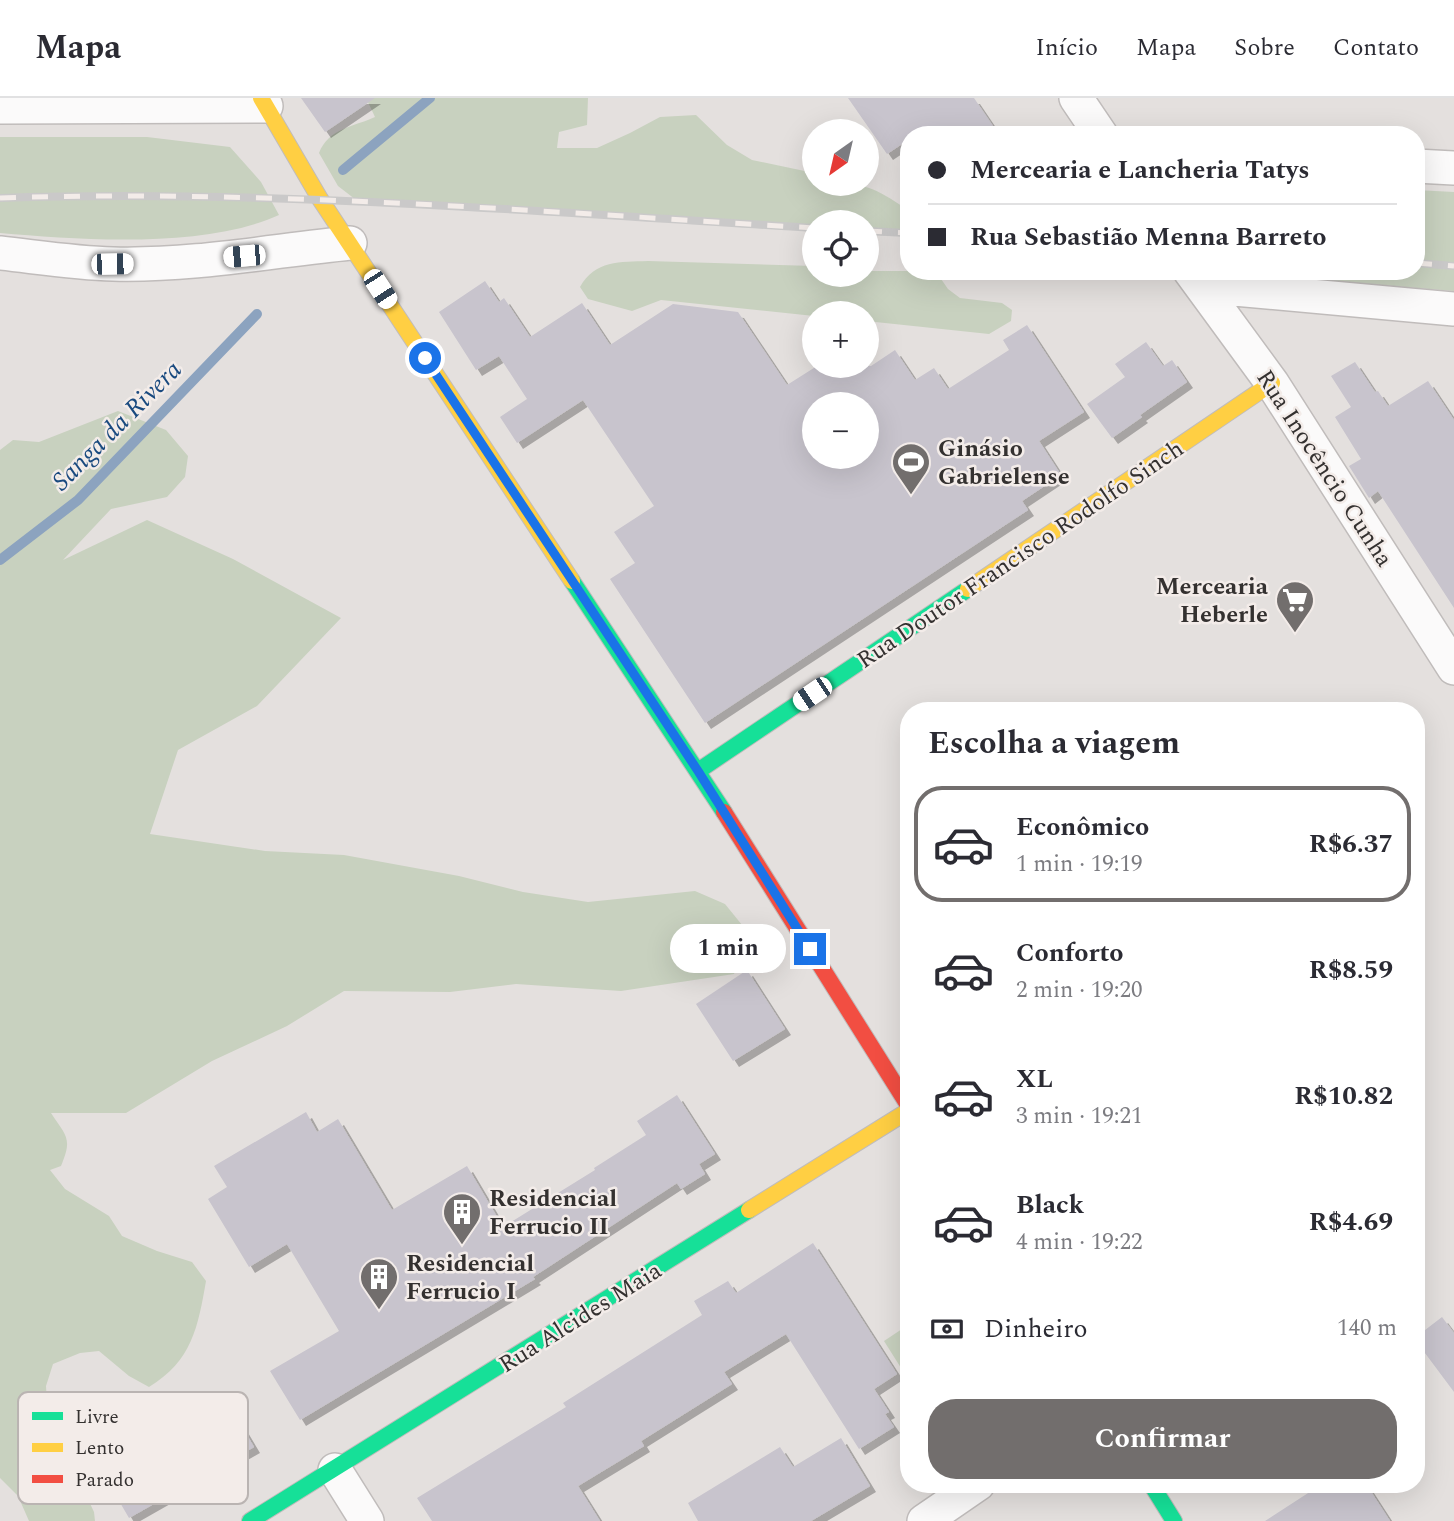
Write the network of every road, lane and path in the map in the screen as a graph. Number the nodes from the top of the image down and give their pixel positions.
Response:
1 (1076, 98) edge
2 (264, 102) edge
3 (0, 107) edge
4 (1095, 126) edge
5 (1425, 166) edge
6 (1454, 168) edge
7 (350, 243) junction
8 (0, 253) edge
9 (1197, 280) edge
10 (1205, 280) edge
11 (1454, 309) edge
12 (1272, 383) junction
13 (1454, 668) edge
14 (698, 771) junction
15 (900, 1092) edge
16 (900, 1116) edge
17 (335, 1470) junction
18 (965, 1493) edge
19 (1157, 1493) edge
20 (250, 1521) edge
21 (367, 1521) edge
22 (924, 1521) edge
23 (1174, 1521) edge

1 - 4 street
2 - 3 street
2 - 7 street
5 - 6 street
7 - 8 street
7 - 14 street
9 - 12 street, Rua Inocêncio Cunha
10 - 11 street
12 - 13 street, Rua Inocêncio Cunha
12 - 14 street, Rua Doutor Francisco Rodolfo Sinch
14 - 15 street
16 - 17 street, Rua Alcides Maia
17 - 20 street, Rua Alcides Maia
17 - 21 street
18 - 22 street
19 - 23 street

